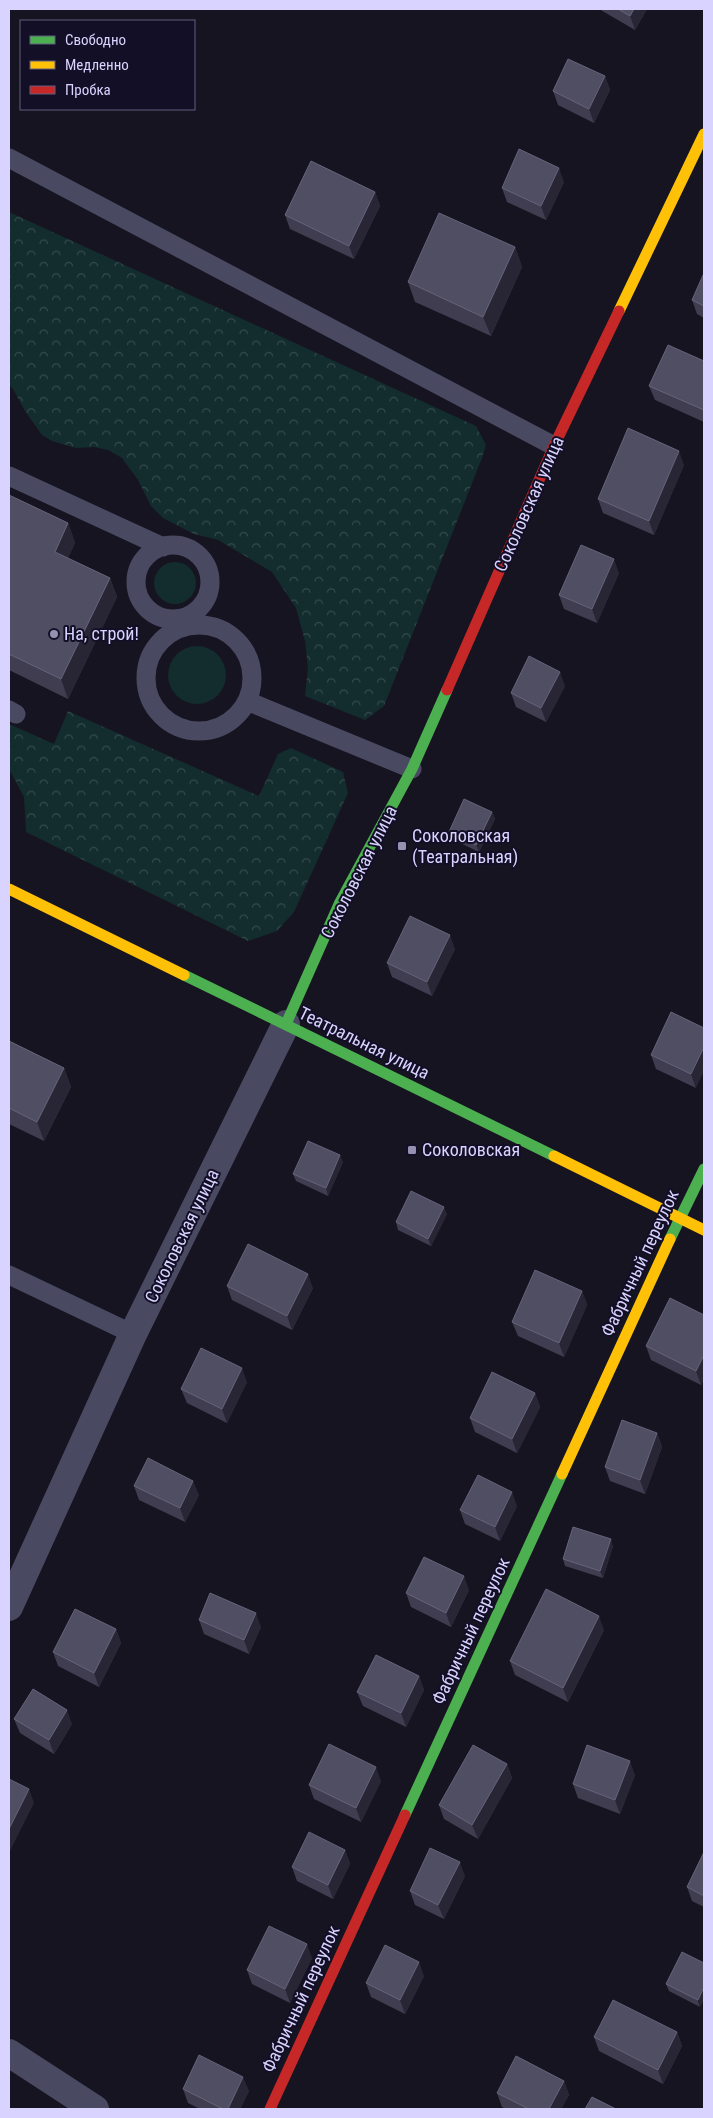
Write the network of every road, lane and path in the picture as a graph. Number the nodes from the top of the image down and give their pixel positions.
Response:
1 (704, 134) edge
2 (9, 158) edge
3 (554, 446) junction
4 (9, 476) edge
5 (163, 547) junction
6 (210, 585) junction
7 (221, 629) junction
8 (247, 701) junction
9 (412, 769) junction
10 (9, 889) edge
11 (286, 1024) junction
12 (704, 1169) edge
13 (680, 1218) junction
14 (704, 1230) edge
15 (9, 1276) edge
16 (133, 1334) junction
17 (9, 1608) edge
18 (9, 2053) edge
19 (95, 2109) edge
20 (270, 2109) edge

1 - 3 street, Соколовская улица
2 - 3 lane
3 - 9 street, Соколовская улица
4 - 5 lane
5 - 6 lane
5 - 6 lane
6 - 7 lane
7 - 8 lane
7 - 8 lane
8 - 9 lane
9 - 11 street, Соколовская улица
10 - 11 street, Театральная улица
11 - 13 street, Театральная улица
11 - 16 street, Соколовская улица
12 - 13 street, Фабричный переулок
13 - 14 street, Театральная улица
13 - 20 street, Фабричный переулок
15 - 16 lane
16 - 17 street, Соколовская улица
18 - 19 street

